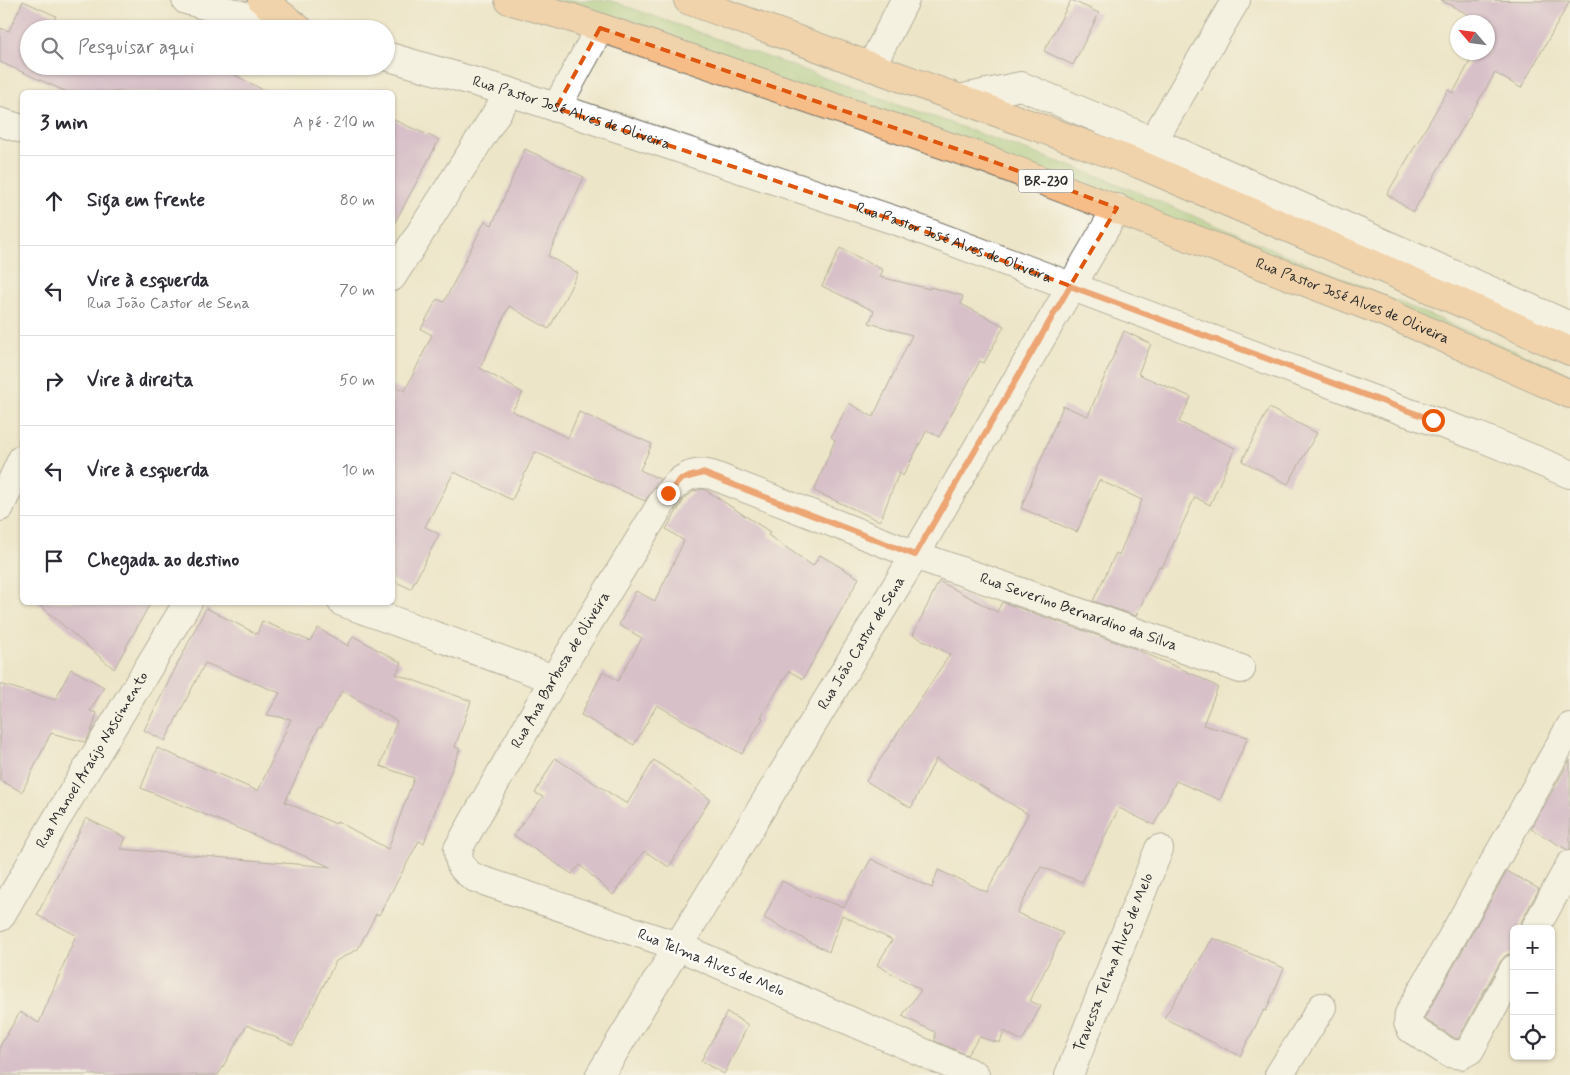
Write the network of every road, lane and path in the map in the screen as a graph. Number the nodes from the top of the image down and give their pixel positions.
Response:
1 (186, 0) edge
2 (262, 0) edge
3 (509, 0) edge
4 (688, 0) edge
5 (905, 0) edge
6 (1236, 0) edge
7 (259, 20) edge
8 (288, 20) edge
9 (600, 28) junction
10 (395, 59) edge
11 (871, 67) junction
12 (510, 92) junction
13 (959, 99) junction
14 (556, 108) junction
15 (0, 122) edge
16 (20, 127) edge
17 (1153, 140) junction
18 (1116, 208) junction
19 (395, 272) edge
20 (1070, 286) junction
21 (1570, 326) edge
22 (1570, 351) edge
23 (1570, 394) edge
24 (20, 465) edge
25 (1570, 474) edge
26 (10, 497) edge
27 (915, 555) junction
28 (186, 605) edge
29 (350, 605) edge
30 (1241, 669) dead end
31 (554, 679) junction
32 (1570, 727) edge
33 (458, 849) joint
34 (1159, 849) dead end
35 (1570, 865) edge
36 (0, 917) edge
37 (1537, 925) edge
38 (677, 946) junction
39 (1513, 970) edge
40 (1322, 1006) dead end
41 (600, 1075) edge
42 (975, 1075) edge
43 (1069, 1075) edge
44 (1279, 1075) edge

1 - 7 street
2 - 8 highway
3 - 9 highway, Rua Pastor José Alves de Oliveira / BR-230
4 - 11 highway
5 - 11 street
6 - 17 street
9 - 14 street
9 - 18 highway, Rua Pastor José Alves de Oliveira / BR-230
10 - 12 street, Rua Pastor José Alves de Oliveira
11 - 13 highway
12 - 14 street, Rua Pastor José Alves de Oliveira
12 - 19 street
13 - 17 street
13 - 22 highway
14 - 20 street, Rua Pastor José Alves de Oliveira
15 - 16 street
17 - 21 street
18 - 20 street, Rua João Castor de Sena
18 - 23 highway, Rua Pastor José Alves de Oliveira / BR-230
20 - 25 street, Rua Pastor José Alves de Oliveira
20 - 27 street, Rua João Castor de Sena
24 - 26 street
27 - 30 street, Rua Severino Bernardino da Silva
27 - 31 street, Rua Ana Barbosa de Oliveira
27 - 38 street, Rua João Castor de Sena
28 - 36 street, Rua Manoel Araújo Nascimento
29 - 31 street
31 - 33 street, Rua Ana Barbosa de Oliveira
32 - 39 street
33 - 38 street, Rua Telma Alves de Melo
34 - 43 street, Travessa Telma Alves de Melo
35 - 37 street
38 - 41 street, Rua João Castor de Sena
38 - 42 street, Rua Telma Alves de Melo
40 - 44 street

